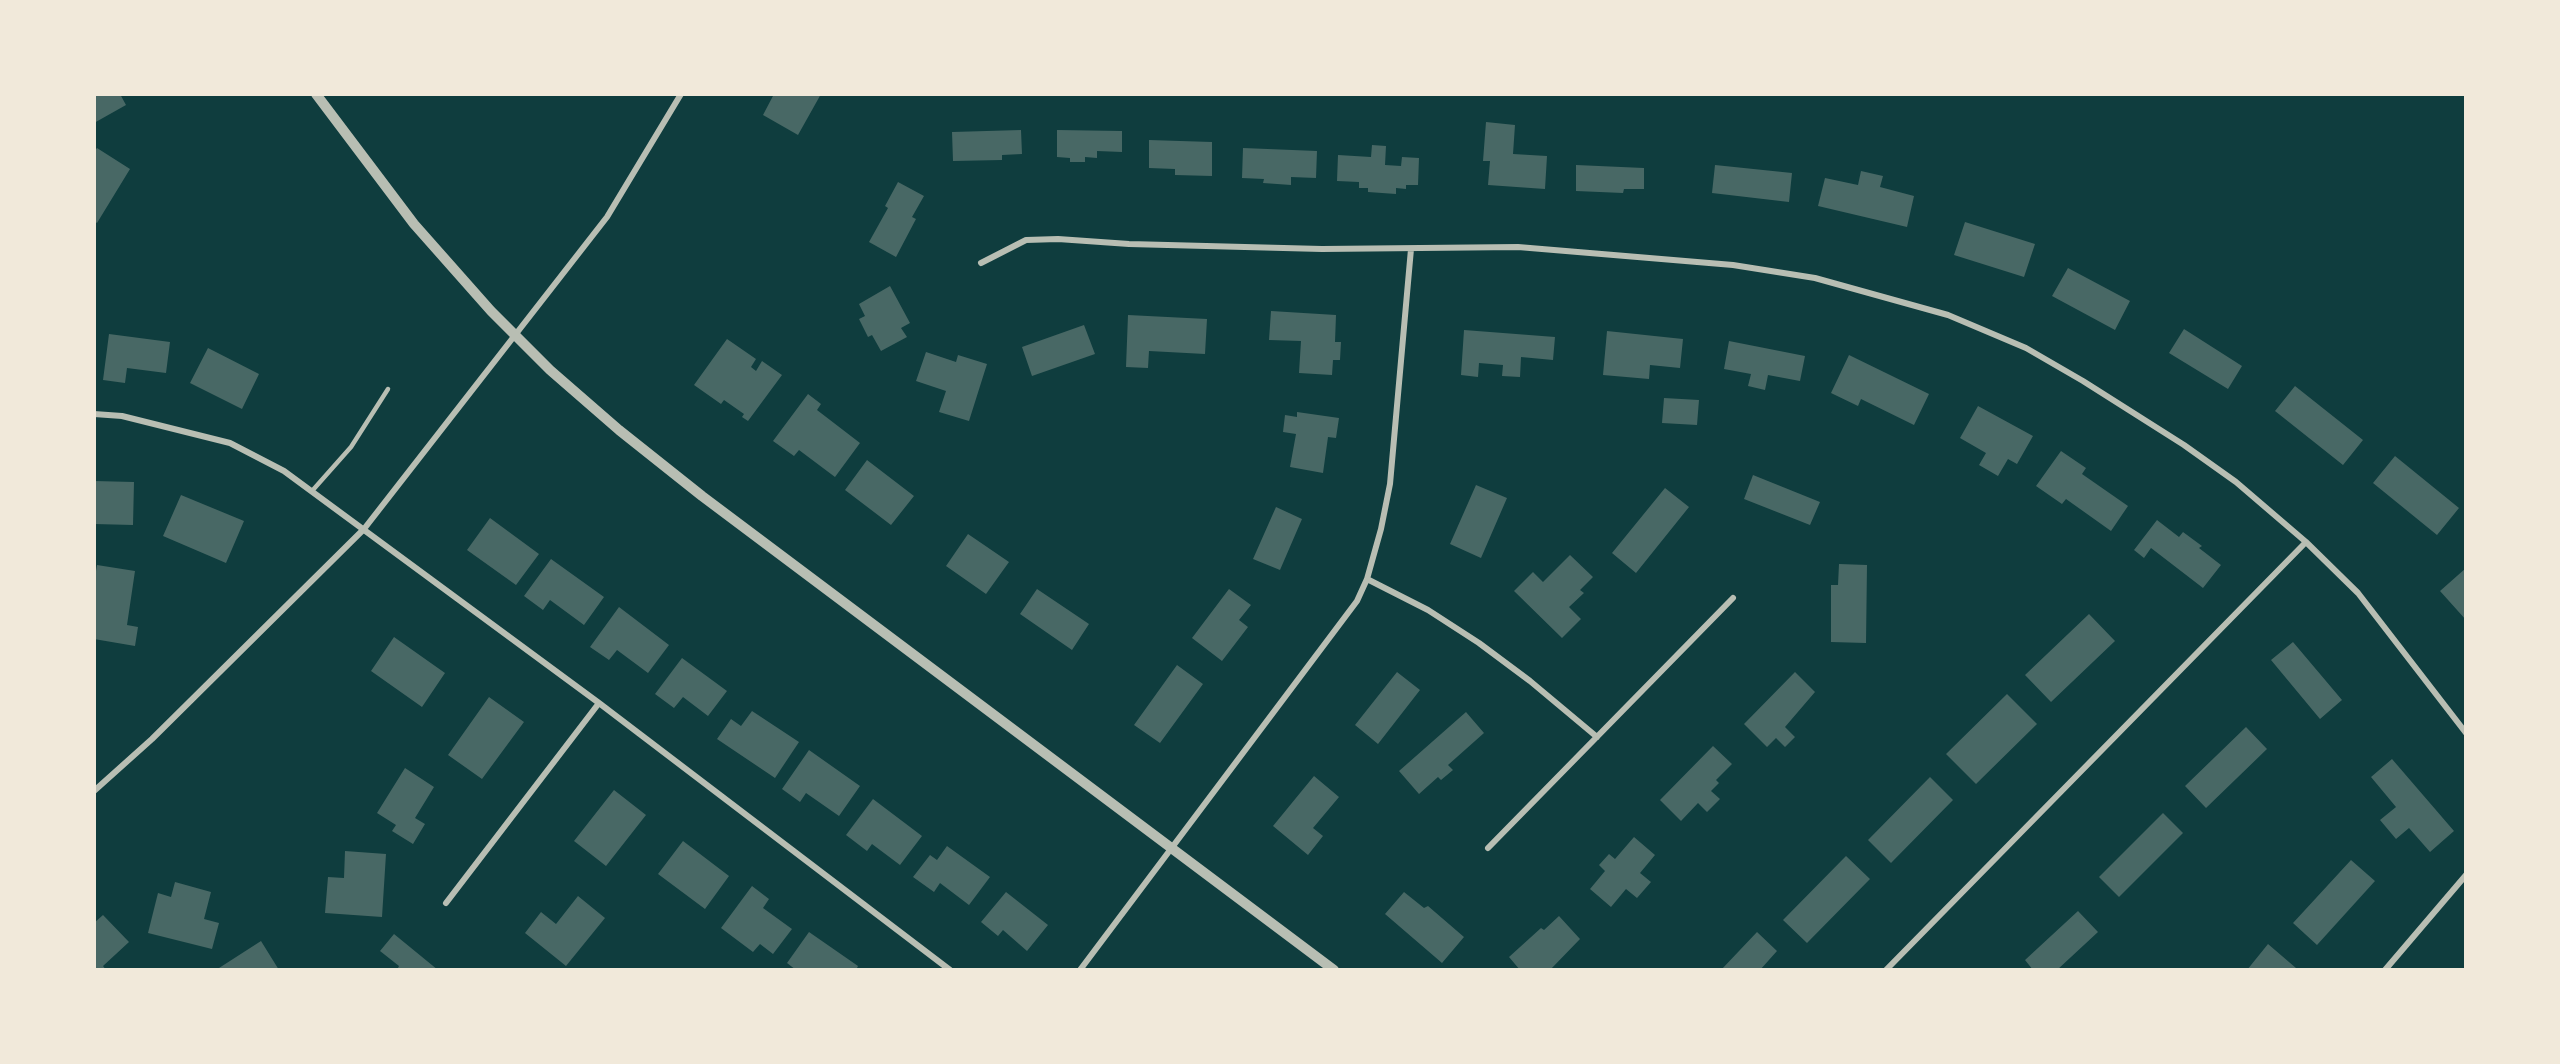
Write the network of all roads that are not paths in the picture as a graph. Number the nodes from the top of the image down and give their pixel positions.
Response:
1 (316, 94) edge
2 (681, 94) edge
3 (1411, 249) junction
4 (981, 263) dead end
5 (514, 335) junction
6 (388, 389) dead end
7 (94, 414) edge
8 (312, 491) junction
9 (364, 529) junction
10 (2306, 542) junction
11 (1367, 579) junction
12 (1733, 598) dead end
13 (600, 703) junction
14 (2466, 733) edge
15 (1597, 737) junction
16 (94, 790) edge
17 (1174, 848) junction
18 (1488, 848) dead end
19 (2466, 875) edge
20 (446, 903) dead end
21 (950, 969) edge
22 (1080, 969) edge
23 (1334, 969) edge
24 (1886, 969) edge
25 (2385, 969) edge

1 - 5 street
2 - 5 street
3 - 4 street
3 - 10 street
3 - 11 street
5 - 9 street
5 - 17 street
6 - 8 lane
7 - 8 street
8 - 9 street
9 - 13 street
9 - 16 street
10 - 14 street
10 - 24 street
11 - 15 street
11 - 17 street
12 - 15 street
13 - 20 street
13 - 21 street
15 - 18 street
17 - 22 street
17 - 23 street
19 - 25 street

